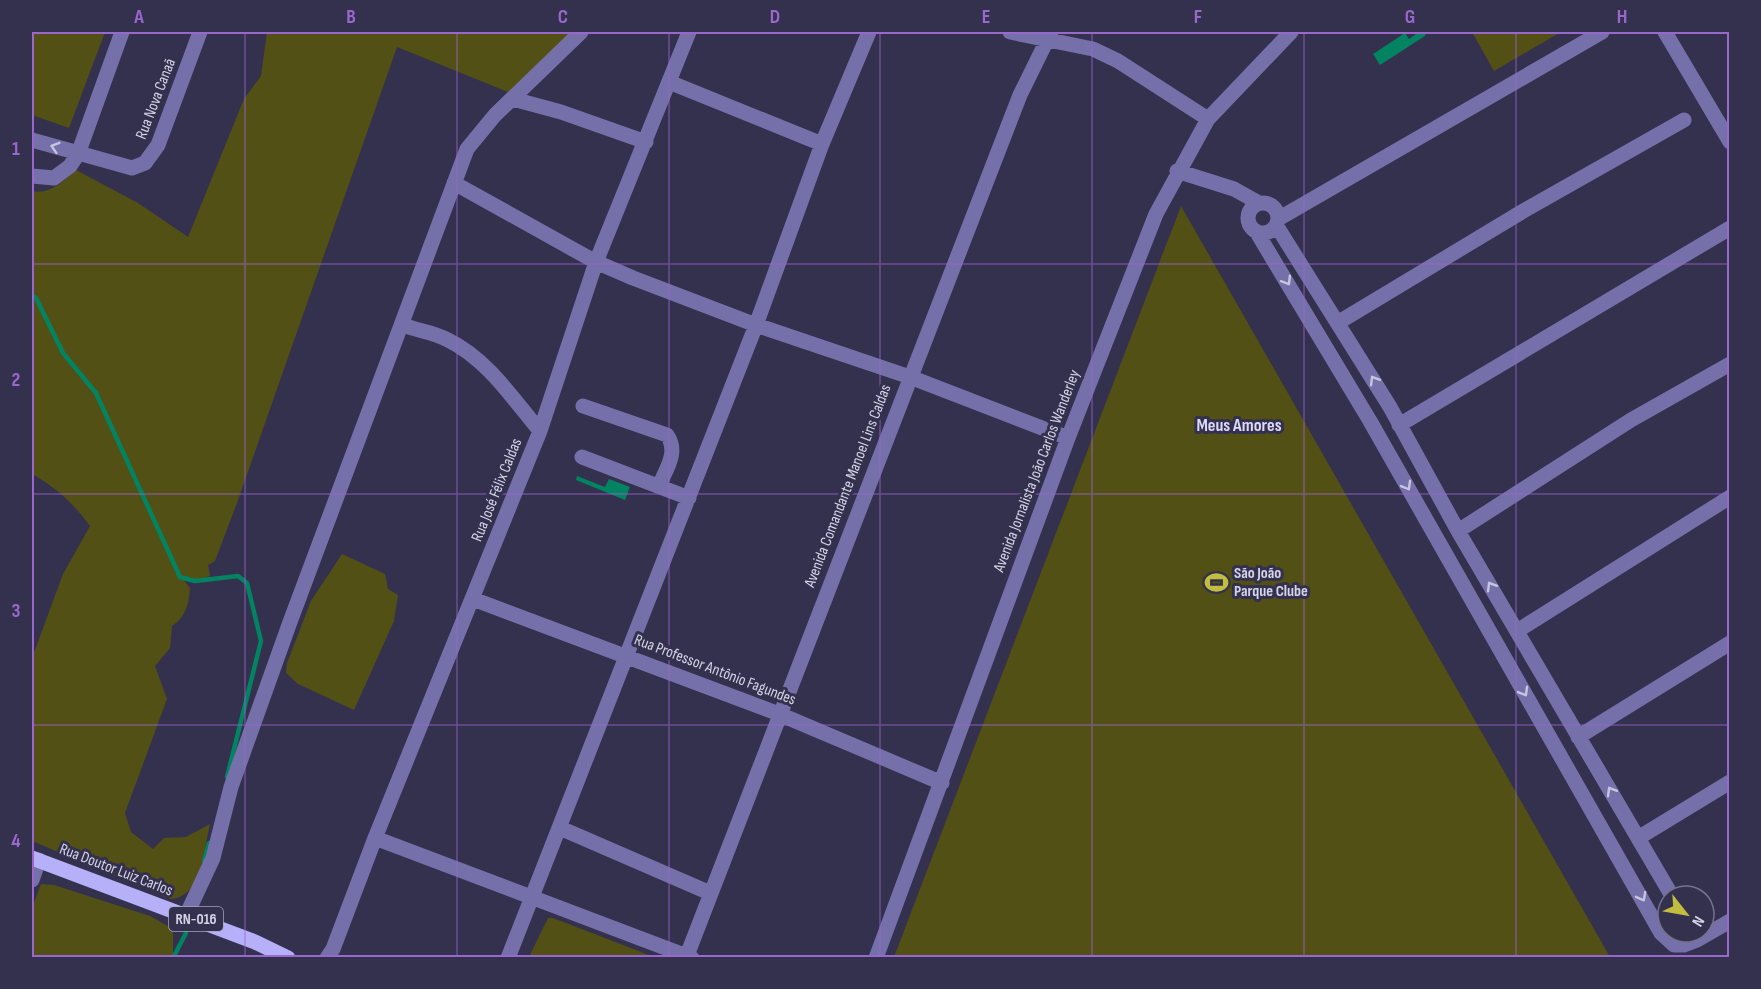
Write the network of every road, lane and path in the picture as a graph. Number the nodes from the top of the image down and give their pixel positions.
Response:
1 (122, 32) edge
2 (200, 32) edge
3 (581, 32) edge
4 (689, 32) edge
5 (868, 32) edge
6 (1010, 32) edge
7 (1291, 32) edge
8 (1602, 32) edge
9 (1665, 32) edge
10 (1048, 35) edge
11 (669, 82) junction
12 (513, 99) junction
13 (1208, 119) junction
14 (1684, 120) dead end
15 (32, 140) edge
16 (646, 142) junction
17 (1730, 142) edge
18 (822, 144) junction
19 (78, 154) junction
20 (1177, 171) junction
21 (32, 176) edge
22 (454, 183) junction
23 (1259, 203) junction
24 (1277, 222) junction
25 (1730, 228) edge
26 (1256, 231) junction
27 (596, 262) junction
28 (1339, 322) junction
29 (756, 325) junction
30 (403, 326) junction
31 (1730, 364) edge
32 (910, 377) junction
33 (583, 406) dead end
34 (1390, 407) junction
35 (1370, 421) junction
36 (1399, 425) junction
37 (540, 431) junction
38 (1068, 438) junction
39 (1408, 442) junction
40 (1387, 452) junction
41 (582, 457) dead end
42 (659, 486) junction
43 (1730, 497) edge
44 (689, 498) junction
45 (1458, 531) junction
46 (473, 599) junction
47 (1513, 625) junction
48 (1490, 631) junction
49 (1730, 643) edge
50 (1524, 645) junction
51 (628, 655) junction
52 (1503, 657) junction
53 (778, 714) junction
54 (1578, 737) junction
55 (1730, 782) edge
56 (942, 783) junction
57 (1629, 821) junction
58 (560, 828) junction
59 (1607, 836) junction
60 (375, 838) junction
61 (1638, 838) junction
62 (1648, 856) junction
63 (35, 859) edge
64 (1626, 867) junction
65 (32, 880) edge
66 (1665, 884) edge
67 (710, 893) junction
68 (534, 896) junction
69 (186, 916) junction
70 (1656, 920) edge
71 (1730, 921) edge
72 (1716, 927) edge
73 (288, 957) edge
74 (327, 957) edge
75 (508, 957) edge
76 (688, 957) edge
77 (876, 957) edge

1 - 19 street
2 - 19 street, Rua Nova Canaã
3 - 12 street
4 - 11 street, Rua José Félix Caldas
5 - 18 street
6 - 10 street
7 - 13 street, Avenida Jornalista João Carlos Wanderley
8 - 24 street
9 - 17 street
10 - 13 street
10 - 32 street, Avenida Comandante Manoel Lins Caldas
11 - 16 street, Rua José Félix Caldas
11 - 18 street
12 - 16 street
12 - 22 street
13 - 20 street, Avenida Jornalista João Carlos Wanderley
14 - 28 street
19 -> 15 street
16 - 27 street, Rua José Félix Caldas
18 - 29 street
19 - 21 street
20 - 23 street
20 - 38 street, Avenida Jornalista João Carlos Wanderley
22 - 27 street
22 - 30 street
23 - 24 street
23 - 26 street
24 - 26 street
24 - 28 street
25 - 36 street
26 -> 35 street
27 - 29 street
27 - 37 street, Rua José Félix Caldas
34 -> 28 street
29 - 32 street
29 - 44 street
30 - 37 street
30 - 69 street
31 - 45 street
32 - 38 street
32 - 53 street, Avenida Comandante Manoel Lins Caldas
33 - 42 street
34 - 35 street
34 - 36 street
35 - 40 street
36 - 39 street
37 - 46 street, Rua José Félix Caldas
38 - 56 street, Avenida Jornalista João Carlos Wanderley
39 - 40 street
39 - 45 street
40 -> 48 street
41 - 42 street
42 - 44 street
43 - 47 street
44 - 51 street
47 -> 45 street
46 - 51 street, Rua Professor Antônio Fagundes
46 - 60 street, Rua José Félix Caldas
47 - 48 street
47 - 50 street
48 - 52 street
49 - 54 street
50 - 52 street
50 - 54 street
51 - 53 street, Rua Professor Antônio Fagundes
51 - 58 street
52 -> 59 street
53 - 56 street, Rua Professor Antônio Fagundes
53 - 67 street, Avenida Comandante Manoel Lins Caldas
57 -> 54 street
55 - 61 street
56 - 77 street, Avenida Jornalista João Carlos Wanderley
57 - 59 street
57 - 61 street
58 - 67 street
58 - 68 street
59 - 64 street
60 - 68 street
60 - 74 street, Rua José Félix Caldas
61 - 62 street
62 - 64 street
62 - 66 street
63 - 65 street
63 - 69 main road, Rua Doutor Luiz Carlos / RN-016
64 -> 70 street
67 - 76 street, Avenida Comandante Manoel Lins Caldas
68 - 75 street
68 - 76 street
69 - 73 main road, Rua Doutor Luiz Carlos / RN-016
71 - 72 street

